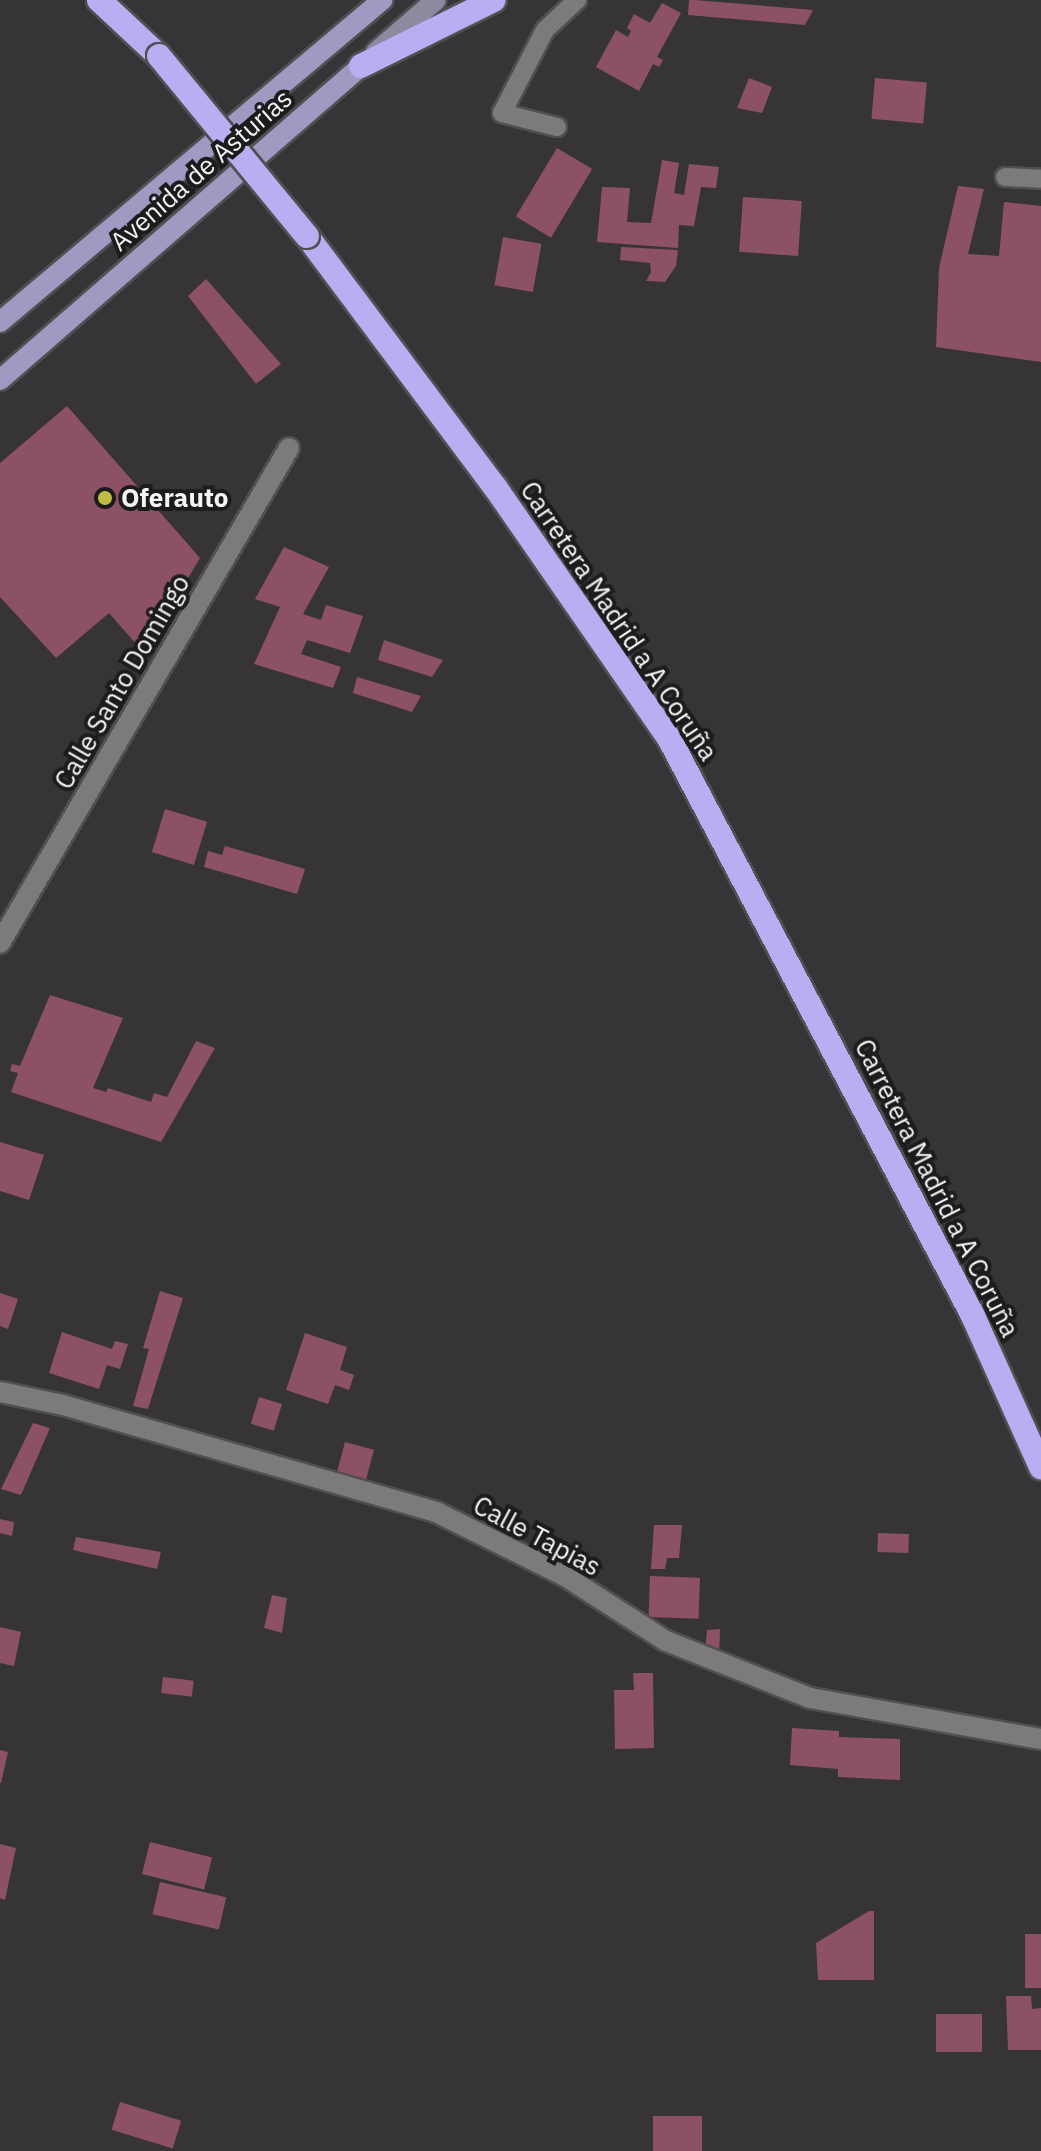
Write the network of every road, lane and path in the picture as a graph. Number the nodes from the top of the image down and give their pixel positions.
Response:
1 (99, 0) edge
2 (112, 0) edge
3 (122, 0) edge
4 (382, 0) edge
5 (436, 0) edge
6 (494, 0) edge
7 (577, 0) edge
8 (159, 56) junction
9 (361, 66) junction
10 (557, 127) dead end
11 (1005, 177) dead end
12 (1041, 179) edge
13 (0, 322) edge
14 (0, 380) edge
15 (289, 448) dead end
16 (0, 943) edge
17 (0, 1392) edge
18 (1041, 1467) edge
19 (1041, 1739) edge

1 - 8 highway
2 - 8 highway, Carretera Madrid a A Coruña
3 - 8 highway
4 - 13 main road, Avenida de Asturias
5 - 9 main road, Avenida de Asturias
6 - 9 highway
7 - 10 lane
8 - 18 highway, Carretera Madrid a A Coruña, bridge
9 - 14 main road, Avenida de Asturias
11 - 12 lane
15 - 16 street, Calle Santo Domingo
17 - 19 street, Calle Tapias

